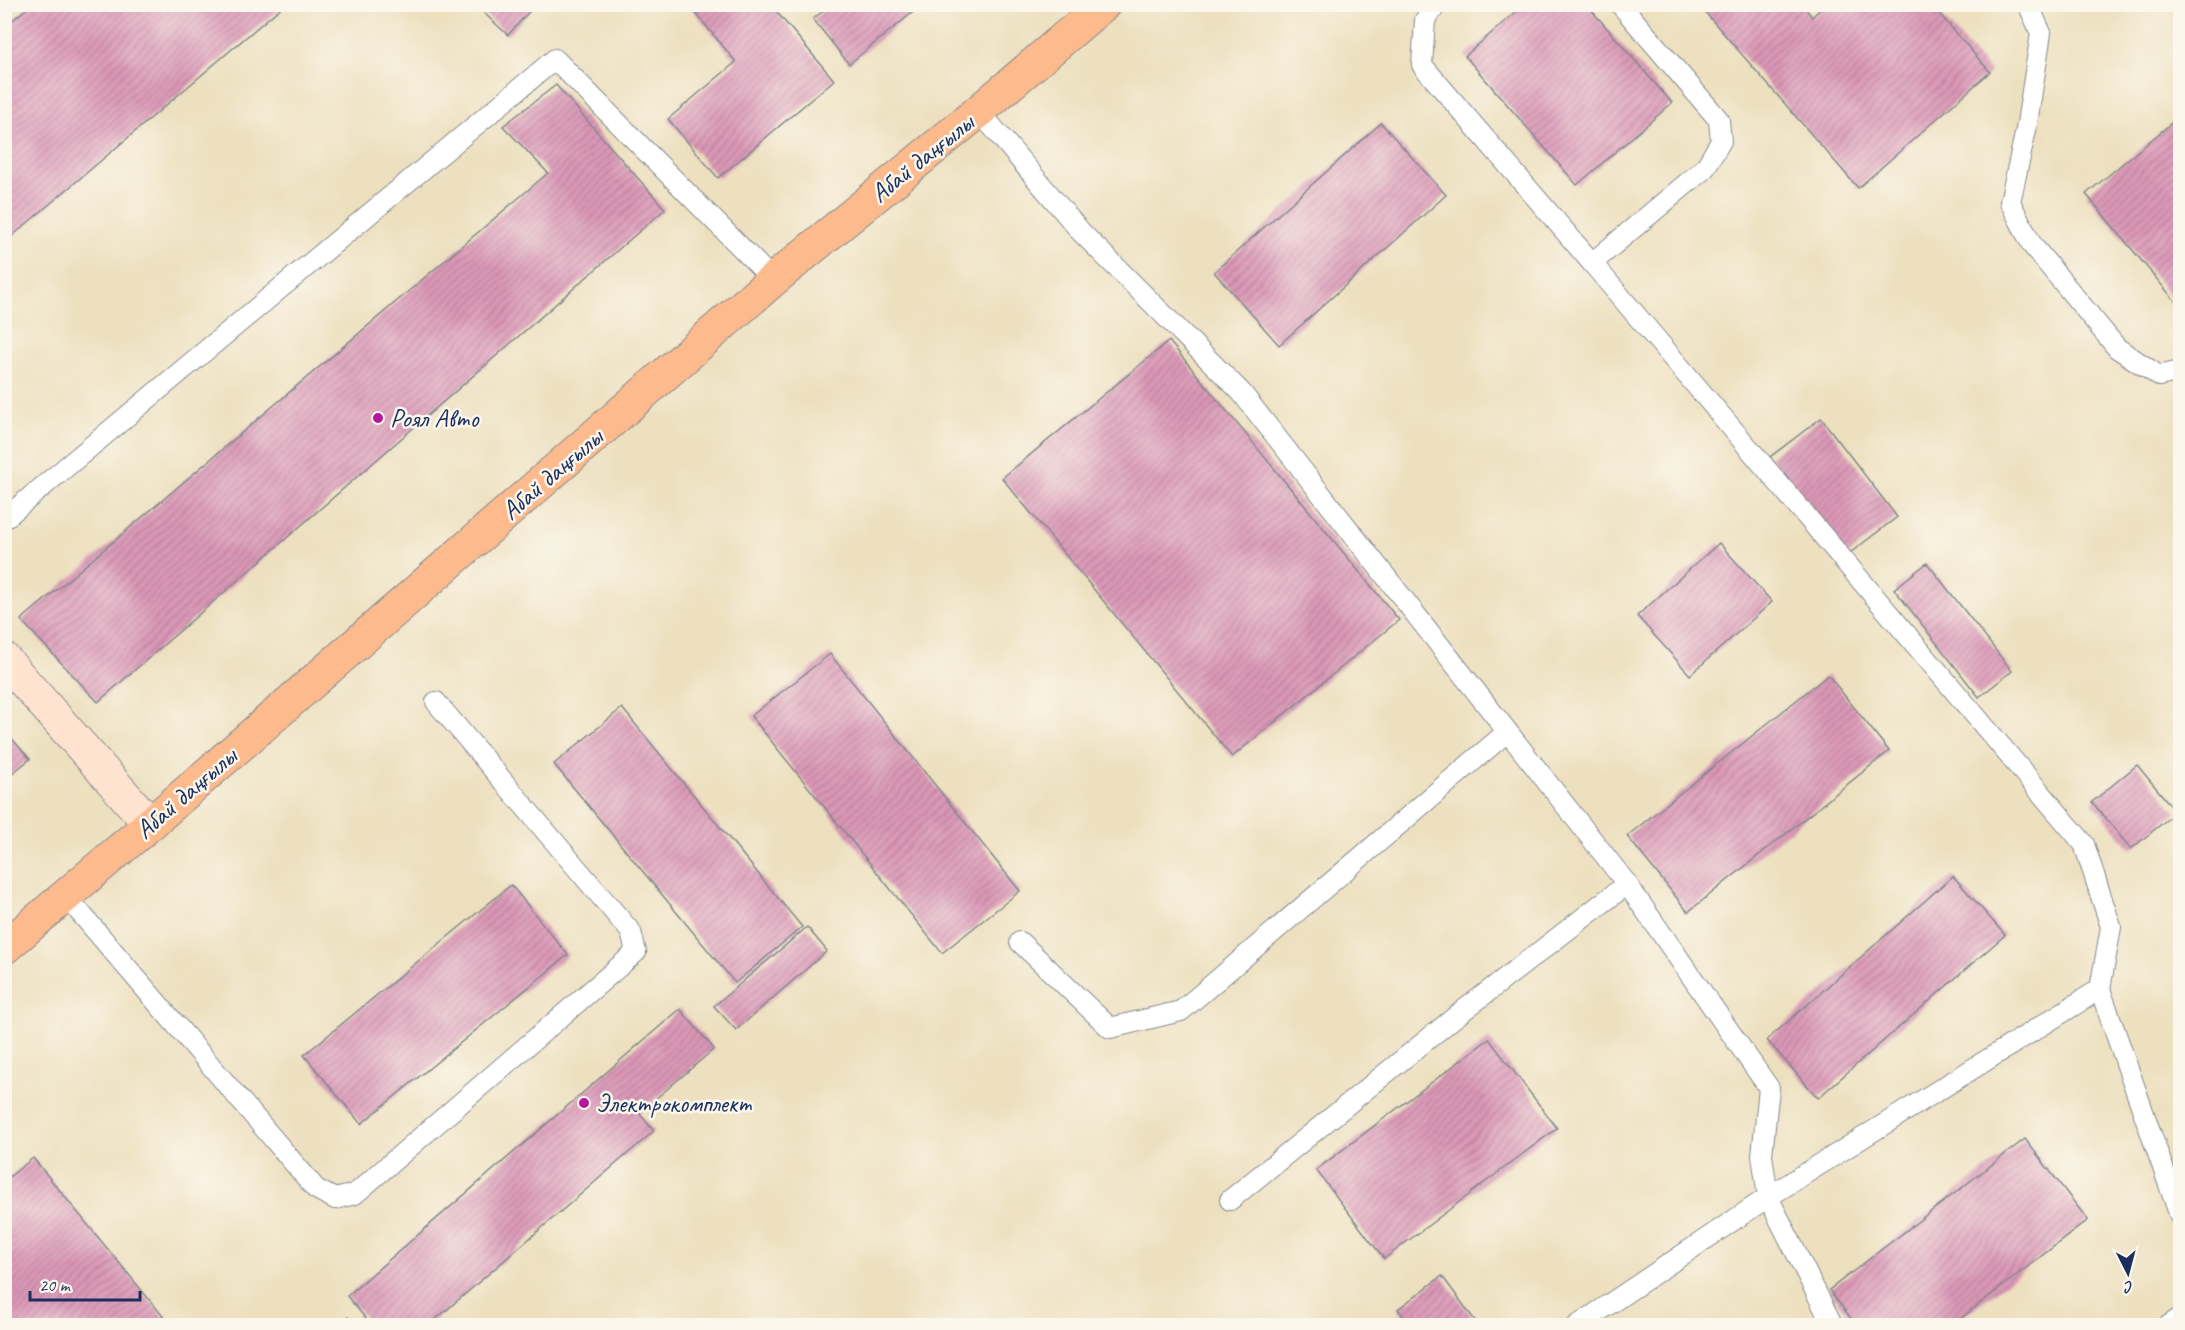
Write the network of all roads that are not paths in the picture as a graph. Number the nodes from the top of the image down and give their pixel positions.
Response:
1 (1104, 4) edge
2 (1437, 4) edge
3 (1620, 4) edge
4 (2028, 4) edge
5 (979, 111) junction
6 (1592, 263) junction
7 (774, 280) junction
8 (2181, 371) edge
9 (4, 519) edge
10 (4, 659) edge
11 (436, 702) dead end
12 (1507, 732) junction
13 (150, 824) junction
14 (1627, 884) junction
15 (66, 896) junction
16 (1020, 942) dead end
17 (4, 948) edge
18 (2100, 989) junction
19 (1768, 1197) junction
20 (1230, 1200) dead end
21 (2181, 1216) edge
22 (2181, 1318) edge
23 (1577, 1326) edge
24 (1833, 1326) edge
25 (2168, 1326) edge

1 - 5 main road, Абай даңғылы
2 - 6 lane
3 - 6 lane
4 - 8 lane
5 - 7 main road, Абай даңғылы
5 - 12 lane
6 - 18 lane
7 - 9 lane
7 - 13 main road, Абай даңғылы
10 - 13 street
11 - 15 lane
12 - 14 lane
12 - 16 lane
13 - 15 main road, Абай даңғылы
14 - 19 lane
14 - 20 lane
15 - 17 main road, Абай даңғылы
18 - 19 lane
18 - 21 lane
19 - 23 lane
19 - 24 lane
22 - 25 lane

